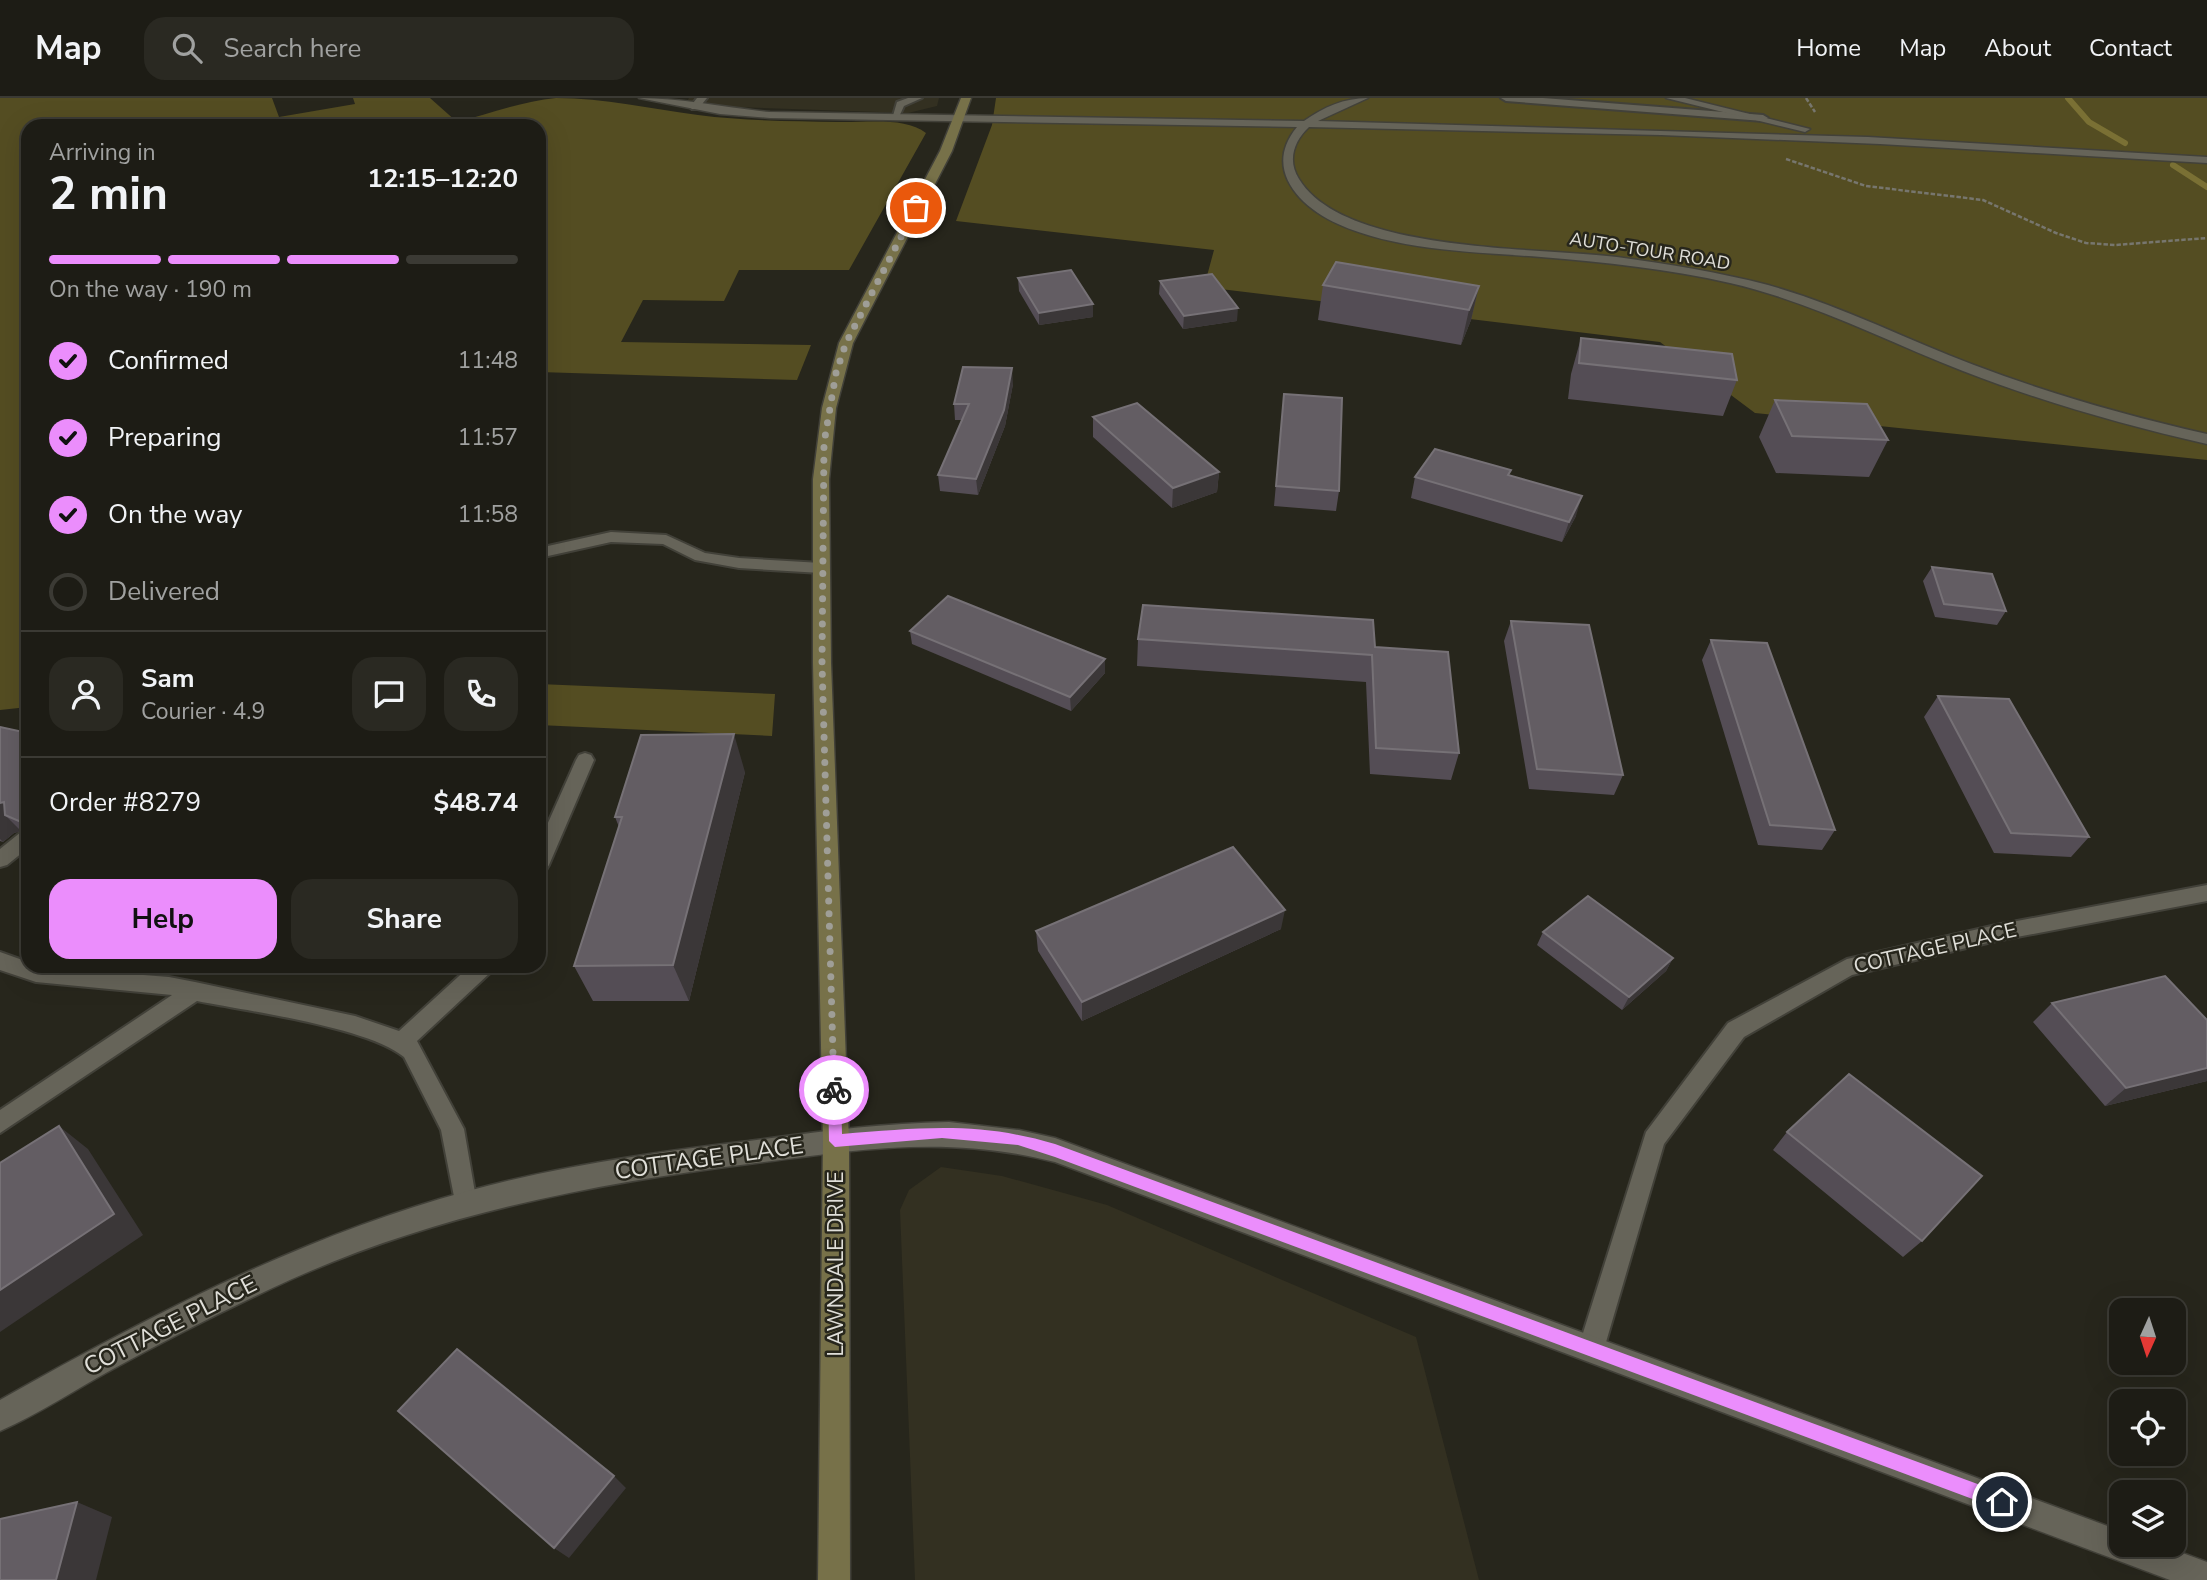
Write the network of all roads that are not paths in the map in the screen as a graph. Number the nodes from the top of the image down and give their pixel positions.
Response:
1 (644, 98) edge
2 (917, 98) edge
3 (966, 98) edge
4 (1363, 98) edge
5 (1506, 98) edge
6 (1671, 98) edge
7 (698, 103) edge
8 (895, 117) junction
9 (961, 118) junction
10 (1763, 118) junction
11 (1303, 125) junction
12 (1879, 141) junction
13 (2207, 160) edge
14 (2207, 439) edge
15 (546, 551) edge
16 (821, 568) junction
17 (585, 760) dead end
18 (21, 843) edge
19 (546, 849) edge
20 (0, 860) edge
21 (2207, 894) edge
22 (0, 961) edge
23 (21, 968) edge
24 (36, 973) edge
25 (476, 973) edge
26 (195, 991) junction
27 (402, 1042) junction
28 (0, 1123) edge
29 (835, 1141) junction
30 (465, 1204) junction
31 (1591, 1349) junction
32 (0, 1416) edge
33 (2207, 1578) edge
34 (834, 1580) edge

1 - 7 street
2 - 8 lane
3 - 9 main road, LAWNDALE DRIVE
4 - 11 street, AUTO-TOUR ROAD
5 - 10 lane
6 - 10 street
7 - 8 street
8 - 9 street
9 - 11 street
9 - 16 main road, LAWNDALE DRIVE
10 - 12 street
11 - 12 street
11 - 14 street, AUTO-TOUR ROAD
12 - 13 street
15 - 16 lane
16 - 29 main road, LAWNDALE DRIVE
17 - 19 lane
18 - 20 lane
21 - 31 lane, COTTAGE PLACE
22 - 23 lane
24 - 26 lane
25 - 27 lane
26 - 27 lane
26 - 28 lane
27 - 30 lane
29 - 30 street, COTTAGE PLACE
29 - 31 street, COTTAGE PLACE
29 - 34 main road, LAWNDALE DRIVE
30 - 32 street, COTTAGE PLACE
31 - 33 street, COTTAGE PLACE

